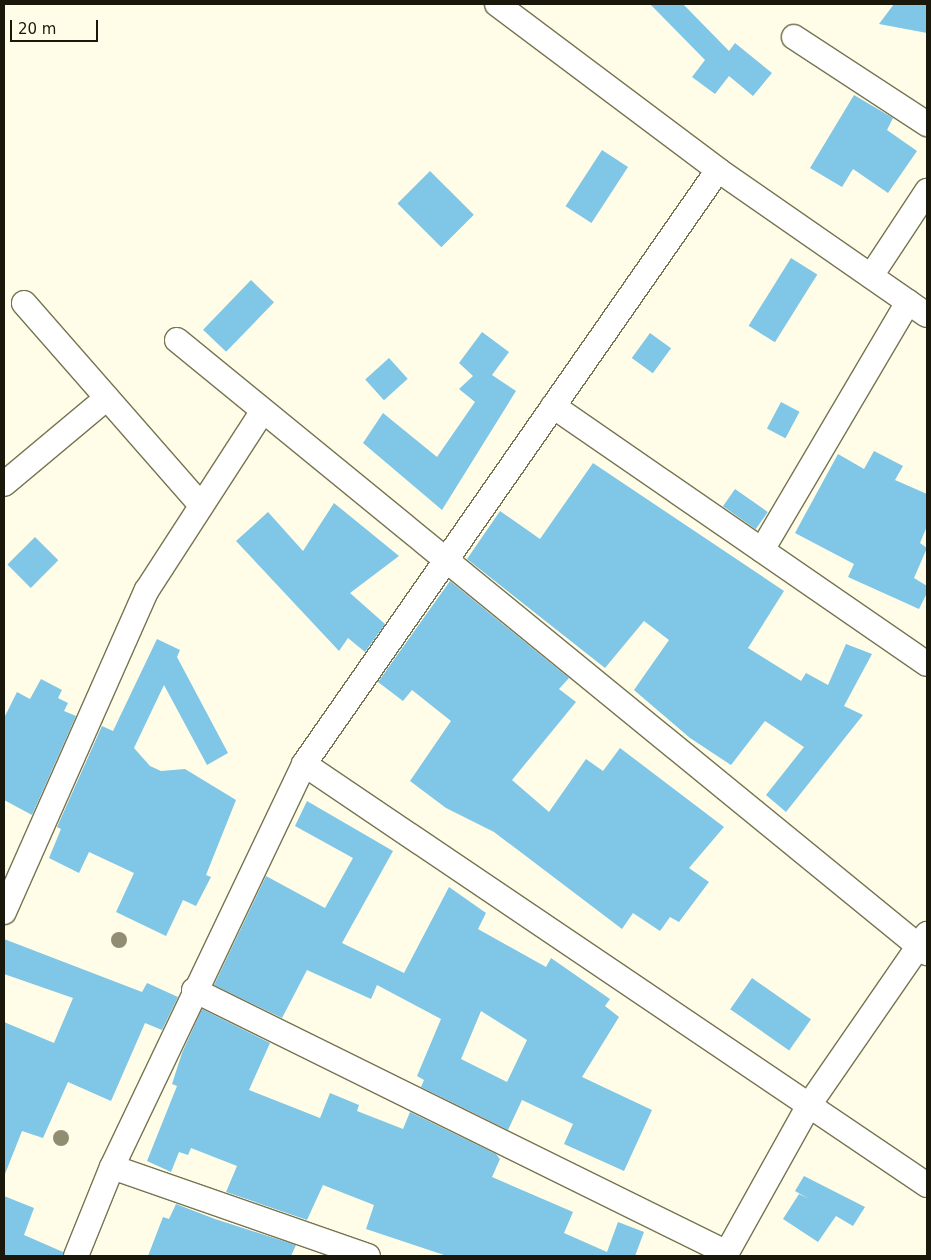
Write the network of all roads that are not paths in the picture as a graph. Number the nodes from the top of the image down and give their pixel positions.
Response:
1 (498, 4) edge
2 (794, 37) dead end
3 (927, 124) edge
4 (718, 170) junction
5 (927, 191) edge
6 (871, 276) junction
7 (24, 303) dead end
8 (918, 309) edge
9 (177, 340) dead end
10 (107, 398) junction
11 (553, 406) junction
12 (263, 411) junction
13 (4, 484) edge
14 (201, 505) junction
15 (762, 550) junction
16 (447, 561) junction
17 (924, 655) edge
18 (304, 764) junction
19 (4, 912) edge
20 (924, 945) edge
21 (194, 990) junction
22 (809, 1105) junction
23 (112, 1167) junction
24 (927, 1186) edge
25 (726, 1255) edge
26 (76, 1256) edge
27 (368, 1256) edge

1 - 4 street
2 - 3 street
4 - 6 street
4 - 11 street
5 - 6 street
6 - 8 street
7 - 10 street
8 - 15 street
9 - 12 street
10 - 13 street
10 - 14 street
11 - 15 street
11 - 16 street
12 - 14 street
12 - 16 street
14 - 19 street
15 - 17 street
16 - 18 street
16 - 20 street
18 - 21 street
18 - 22 street
20 - 22 street
21 - 23 street
21 - 25 street
22 - 24 street
22 - 25 street
23 - 26 street
23 - 27 street

